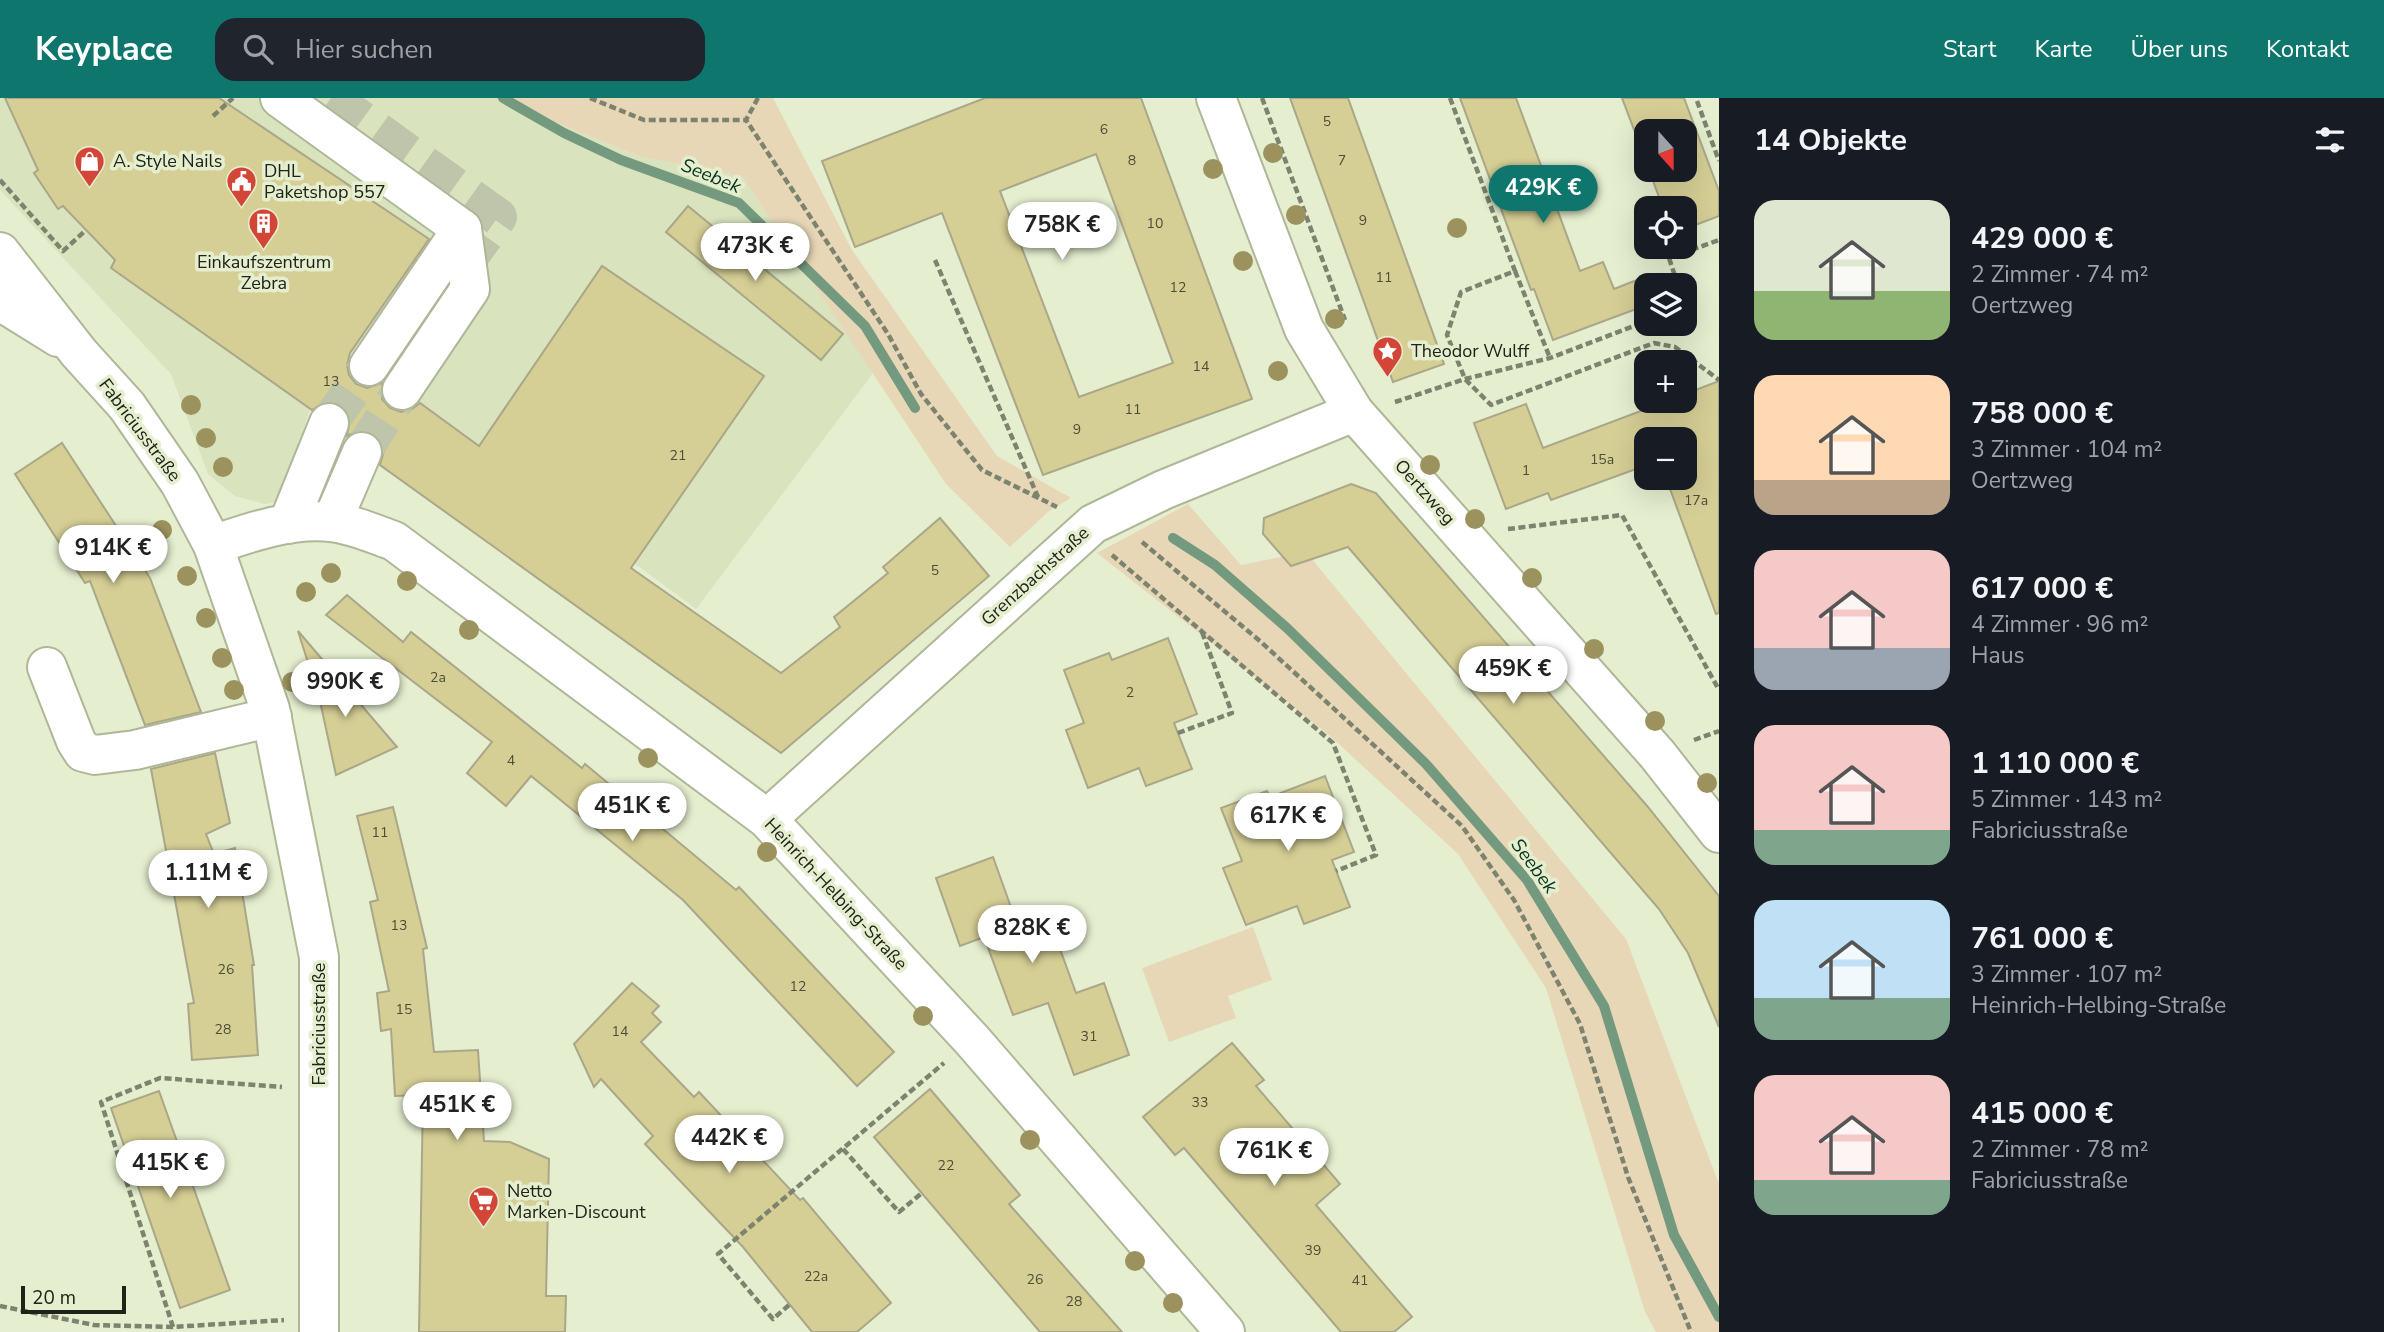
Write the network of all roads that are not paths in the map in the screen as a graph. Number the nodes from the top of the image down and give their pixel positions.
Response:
1 (280, 98) edge
2 (1216, 98) edge
3 (462, 229) junction
4 (0, 252) edge
5 (445, 291) tunnel mouth
6 (0, 301) edge
7 (79, 352) junction
8 (369, 366) tunnel mouth
9 (1354, 412) junction
10 (329, 423) tunnel mouth
11 (362, 452) tunnel mouth
12 (332, 522) junction
13 (288, 524) junction
14 (213, 545) junction
15 (47, 667) dead end
16 (272, 718) junction
17 (767, 819) junction
18 (1719, 833) edge
19 (319, 1325) edge
20 (1225, 1332) edge

1 - 3 street
2 - 9 street, Oertzweg
3 - 5 street
3 - 8 street
4 - 7 street, Fabriciusstraße
6 - 7 street, Fabriciusstraße
7 - 14 street, Fabriciusstraße
9 - 17 street, Grenzbachstraße
9 - 18 street, Oertzweg
10 - 13 street
11 - 12 street
12 - 13 street, Heinrich-Helbing-Straße
12 - 17 street, Heinrich-Helbing-Straße
13 - 14 street, Heinrich-Helbing-Straße
14 - 16 street, Fabriciusstraße
15 - 16 street
16 - 19 street, Fabriciusstraße
17 - 20 street, Heinrich-Helbing-Straße

